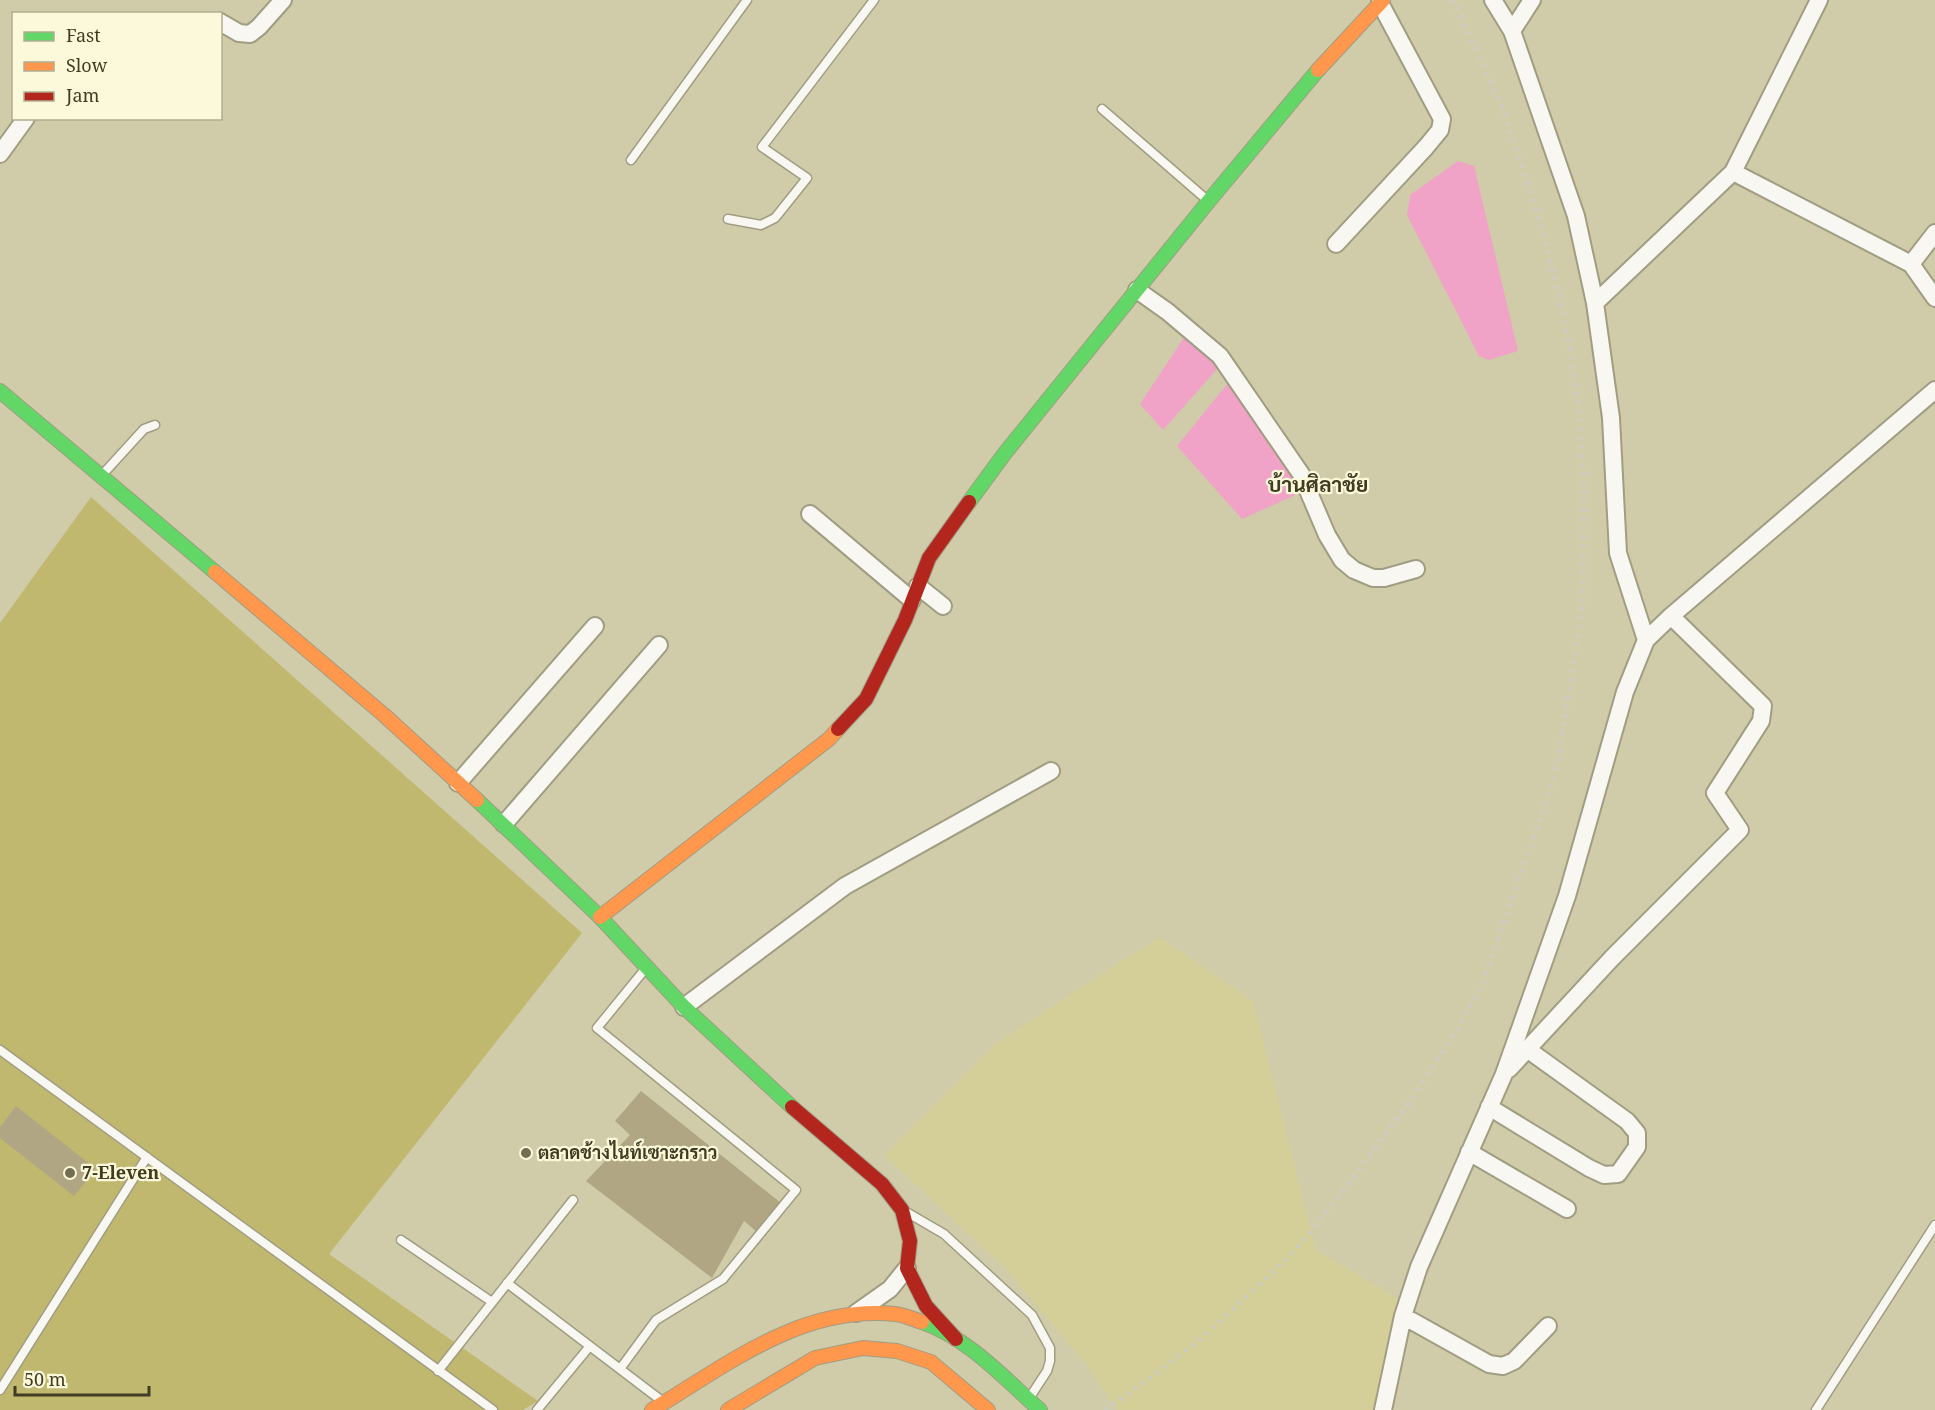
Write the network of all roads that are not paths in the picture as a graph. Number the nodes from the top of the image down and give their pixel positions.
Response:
1 (283, 0) edge
2 (747, 0) edge
3 (874, 0) edge
4 (1493, 0) edge
5 (1532, 0) edge
6 (1819, 0) edge
7 (1382, 2) edge
8 (222, 23) edge
9 (1512, 31) junction
10 (1102, 109) dead end
11 (25, 120) edge
12 (0, 154) edge
13 (631, 160) dead end
14 (1733, 172) junction
15 (1208, 202) junction
16 (728, 219) dead end
17 (1935, 233) edge
18 (1336, 244) dead end
19 (1911, 264) junction
20 (1137, 290) junction
21 (1935, 298) edge
22 (1595, 303) junction
23 (1935, 390) edge
24 (0, 391) edge
25 (155, 425) dead end
26 (101, 477) junction
27 (810, 514) dead end
28 (1416, 569) dead end
29 (915, 593) junction
30 (943, 606) dead end
31 (1671, 616) junction
32 (595, 626) dead end
33 (1646, 640) junction
34 (659, 645) dead end
35 (1051, 771) dead end
36 (458, 783) junction
37 (504, 824) junction
38 (600, 917) junction
39 (647, 968) junction
40 (684, 1007) junction
41 (1527, 1049) junction
42 (0, 1050) edge
43 (1504, 1074) junction
44 (1489, 1107) junction
45 (1469, 1152) junction
46 (147, 1157) junction
47 (573, 1200) dead end
48 (1567, 1209) dead end
49 (902, 1210) junction
50 (1935, 1225) edge
51 (401, 1240) dead end
52 (907, 1268) junction
53 (507, 1283) junction
54 (492, 1302) junction
55 (855, 1314) junction
56 (1403, 1316) junction
57 (1548, 1326) dead end
58 (957, 1340) junction
59 (590, 1347) junction
60 (620, 1369) junction
61 (438, 1371) junction
62 (0, 1390) edge
63 (1028, 1399) junction
64 (658, 1406) edge
65 (493, 1410) edge
66 (537, 1410) edge
67 (728, 1410) edge
68 (988, 1410) edge
69 (1040, 1410) edge
70 (1383, 1410) edge
71 (1816, 1410) edge

1 - 8 street
2 - 13 lane
3 - 16 lane
4 - 9 street
5 - 9 street
6 - 14 street
7 - 15 street
7 - 18 street
9 - 22 street
10 - 15 lane
11 - 12 street
14 - 19 street
14 - 22 street
15 - 20 street
17 - 19 street
19 - 21 street
20 - 28 street
20 - 29 street
22 - 33 street
23 - 31 street
24 - 26 street
25 - 26 lane
26 - 36 street
27 - 29 street
29 - 30 street
29 - 38 street
31 - 33 street
31 - 41 street
32 - 36 street
33 - 43 street
34 - 37 street
35 - 40 street
36 - 37 street
37 - 38 street
38 - 39 street
39 - 40 street
39 - 60 lane
40 - 49 street
41 - 43 street
41 - 44 street
42 - 46 lane
43 - 44 street
44 - 45 street
45 - 48 street
45 - 56 street
46 - 61 lane
46 - 62 lane
47 - 53 lane
49 - 52 street
49 - 63 lane
50 - 71 lane
51 - 54 lane
52 - 55 street
52 - 58 street
53 - 54 lane
53 - 59 lane
54 - 61 lane
55 - 58 street
55 - 64 street
56 - 57 street
56 - 70 street
58 - 63 street
59 - 60 lane
59 - 66 lane
60 - 64 lane
61 - 65 lane
63 - 69 street
67 - 68 street

